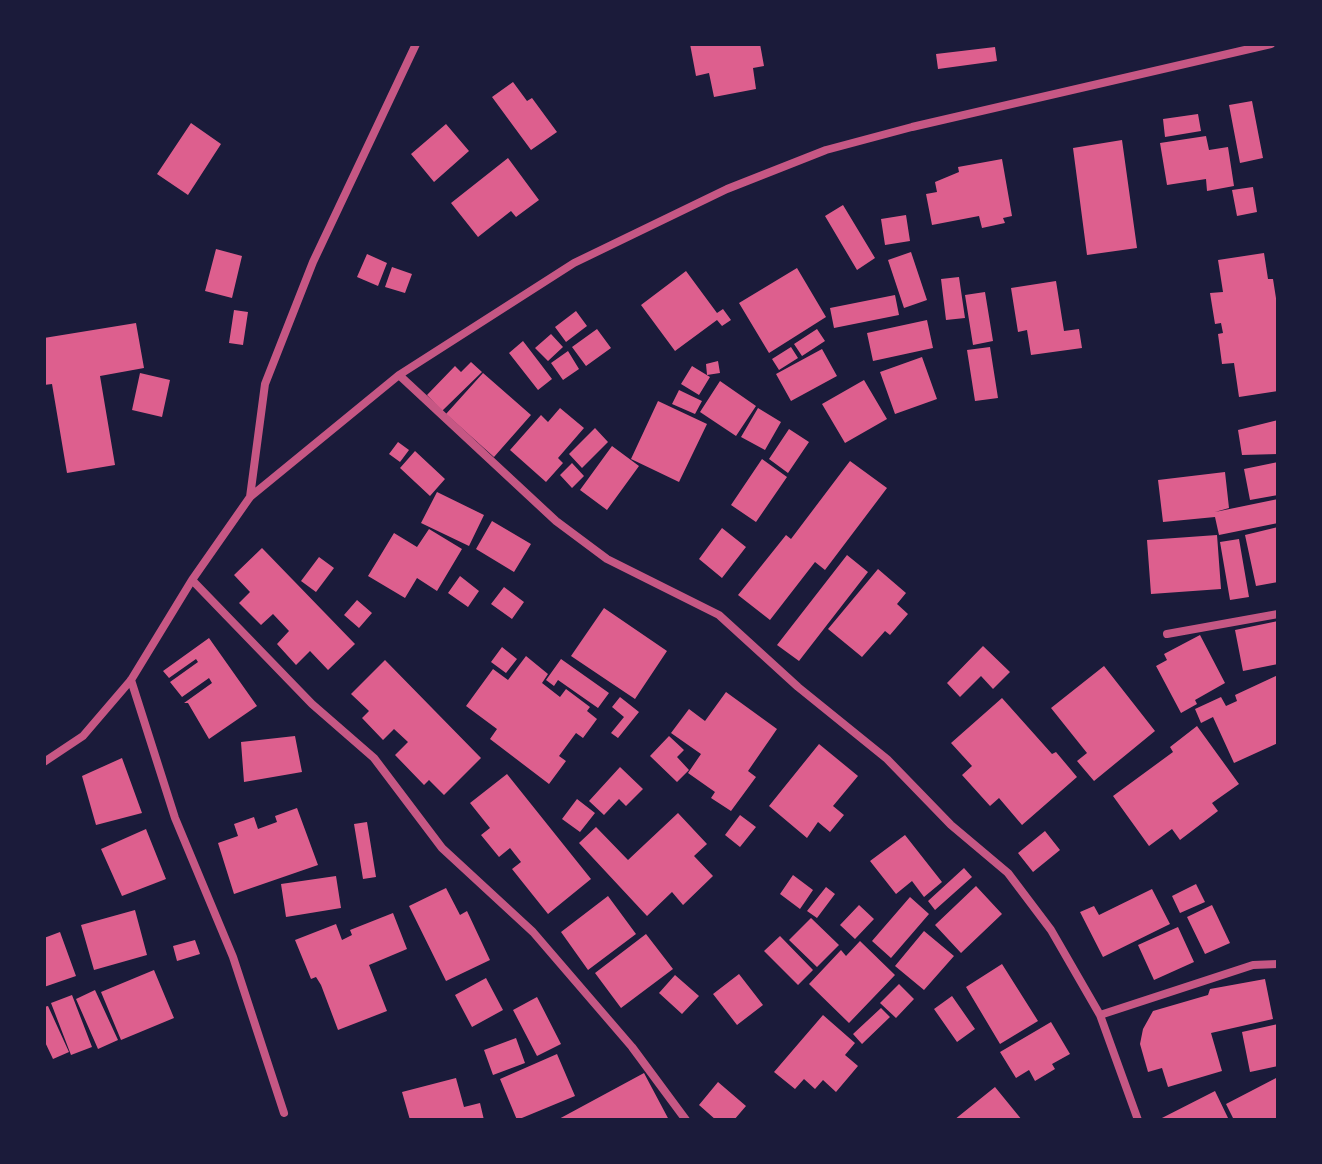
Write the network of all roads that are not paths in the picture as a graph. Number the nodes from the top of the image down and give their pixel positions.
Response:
1 (416, 44) edge
2 (1271, 44) edge
3 (399, 375) junction
4 (250, 497) junction
5 (192, 580) junction
6 (1278, 614) edge
7 (1167, 634) dead end
8 (131, 680) junction
9 (44, 762) edge
10 (1278, 964) edge
11 (1100, 1015) junction
12 (284, 1113) dead end
13 (686, 1120) edge
14 (1138, 1120) edge

1 - 4 street
2 - 3 street
3 - 4 street
3 - 11 street
4 - 5 street
5 - 8 street
5 - 13 street
6 - 7 street
8 - 9 street
8 - 12 street
10 - 11 street
11 - 14 street

